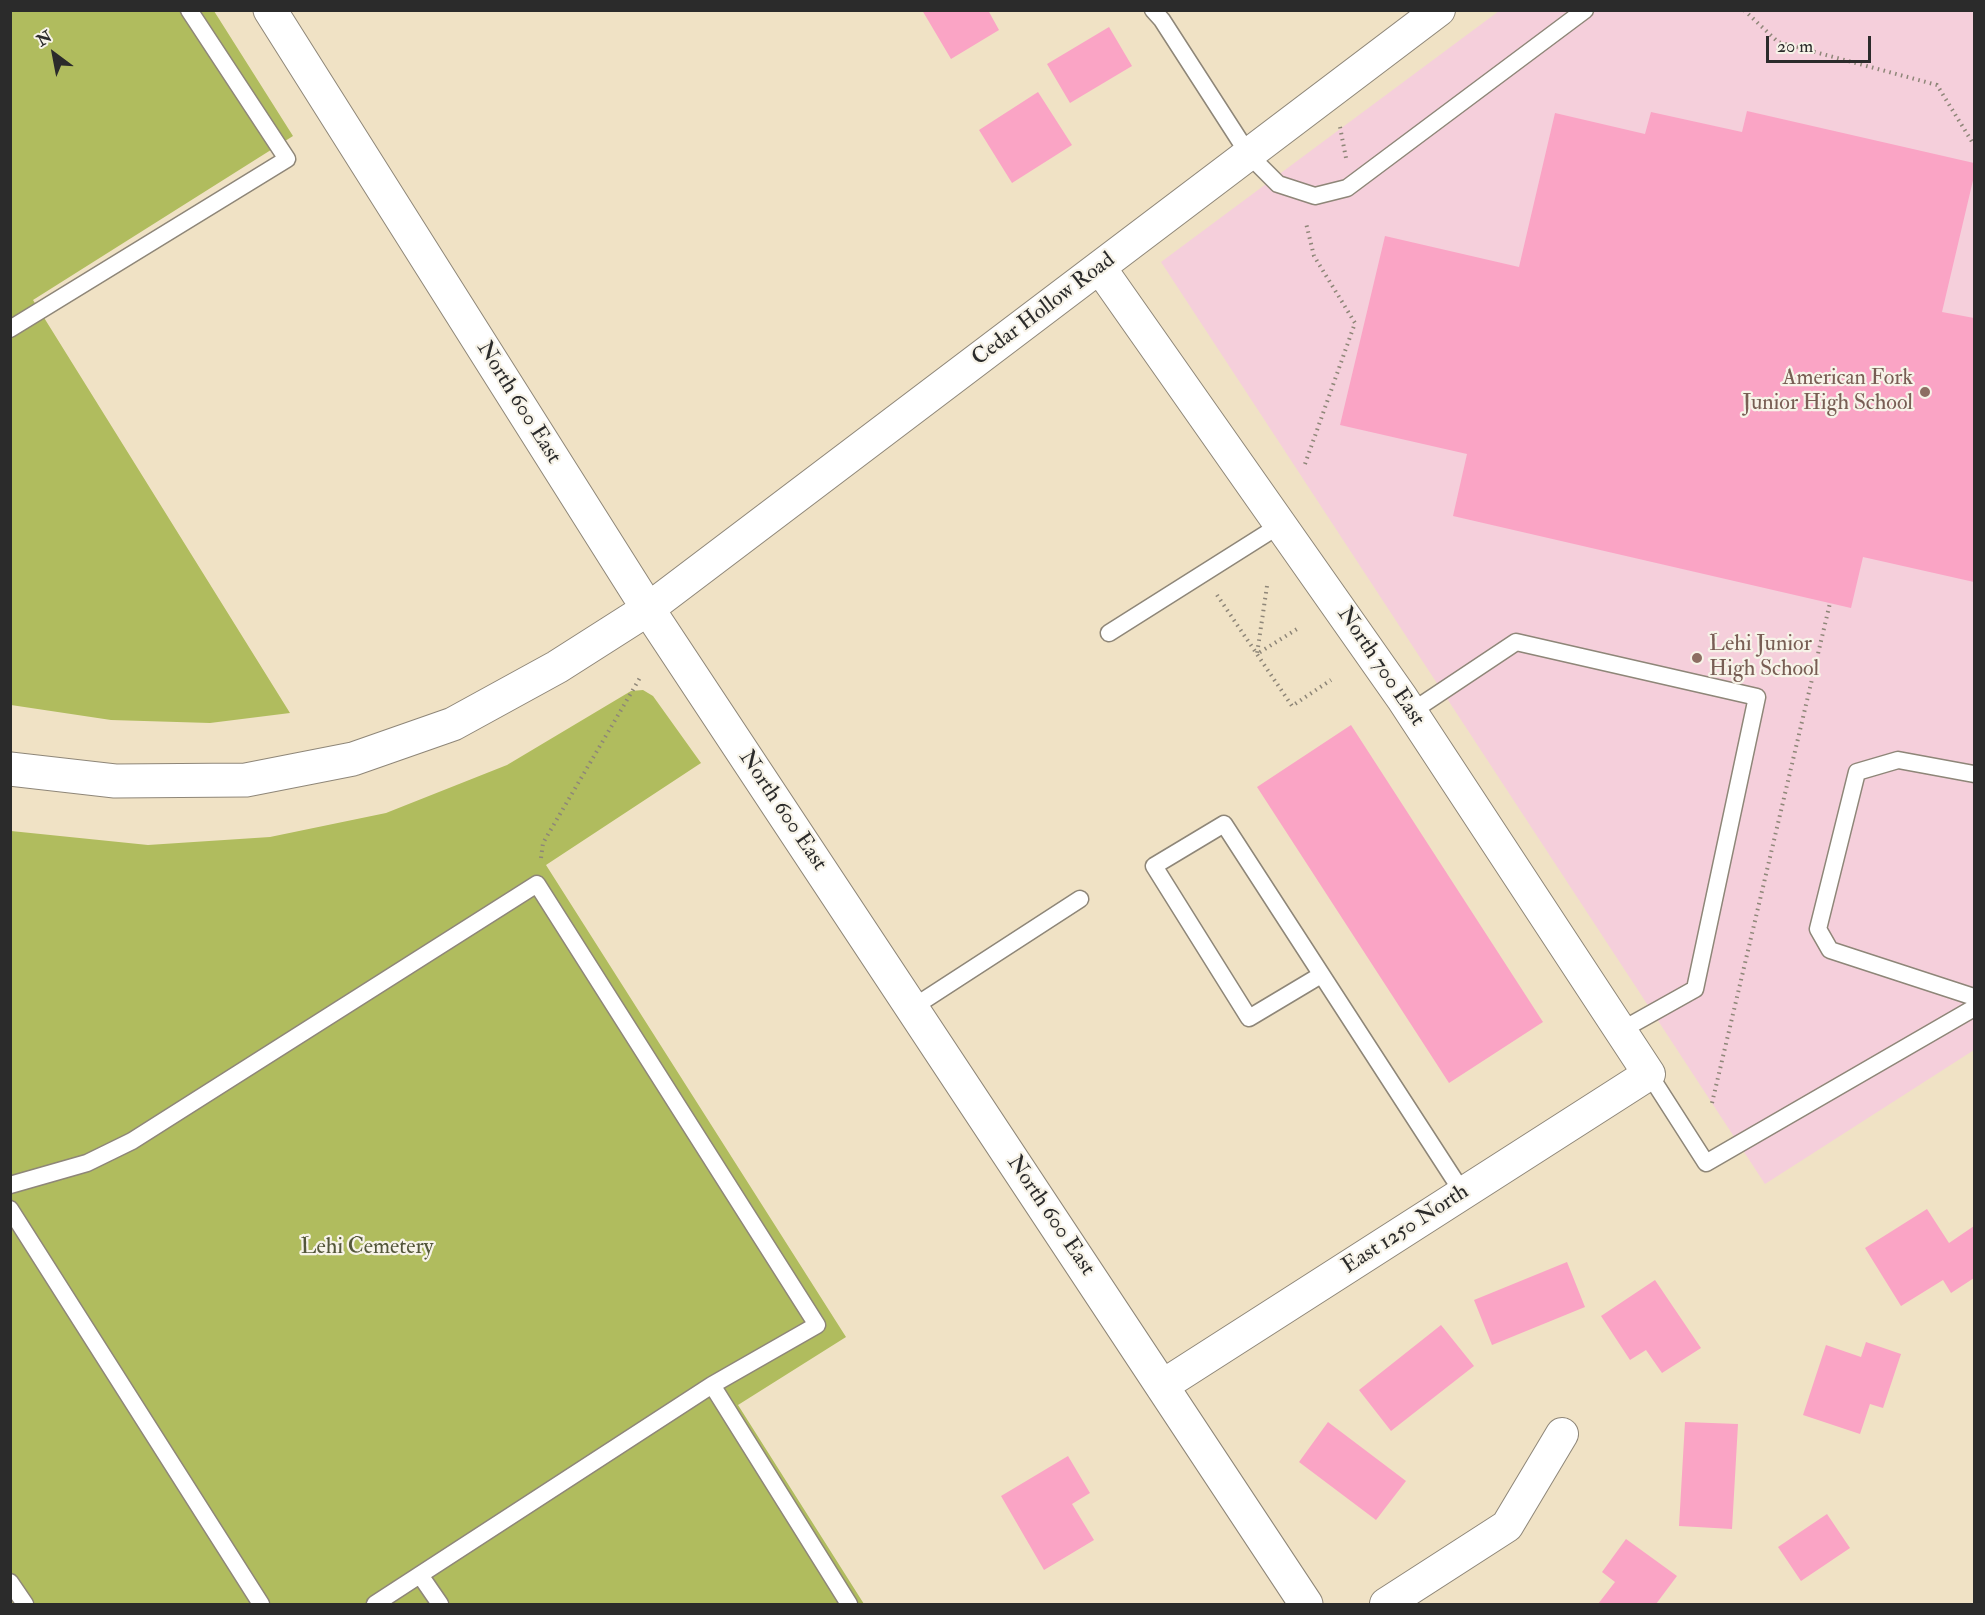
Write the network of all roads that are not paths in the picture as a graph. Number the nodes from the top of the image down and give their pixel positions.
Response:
1 (189, 10) edge
2 (270, 10) edge
3 (1153, 10) edge
4 (1439, 10) edge
5 (1585, 10) edge
6 (1249, 155) junction
7 (1100, 268) junction
8 (10, 329) edge
9 (1280, 525) junction
10 (648, 609) junction
11 (1109, 633) dead end
12 (1411, 712) junction
13 (10, 769) edge
14 (1974, 774) edge
15 (1080, 899) dead end
16 (1321, 975) junction
17 (1974, 997) edge
18 (912, 1008) junction
19 (1974, 1008) edge
20 (1620, 1031) junction
21 (1649, 1074) junction
22 (10, 1185) edge
23 (1462, 1193) junction
24 (10, 1209) edge
25 (712, 1385) junction
26 (1162, 1386) junction
27 (1562, 1434) dead end
28 (420, 1575) junction
29 (10, 1582) edge
30 (25, 1605) edge
31 (261, 1605) edge
32 (375, 1605) edge
33 (440, 1605) edge
34 (849, 1605) edge
35 (1306, 1605) edge
36 (1386, 1605) edge

1 - 8 lane
2 - 10 street, North 600 East
3 - 6 lane
4 - 6 street, Cedar Hollow Road
5 - 6 lane
6 - 7 street, Cedar Hollow Road
7 - 9 street, North 700 East
7 - 10 street, Cedar Hollow Road
9 - 11 lane
9 - 12 street, North 700 East
10 - 13 street
10 - 18 street, North 600 East
12 - 20 street, North 700 East
12 - 20 lane
14 - 17 lane
15 - 18 lane
16 - 16 lane
16 - 23 lane
18 - 26 street, North 600 East
19 - 21 lane
20 - 21 street, North 700 East
21 - 23 street, East 1250 North
22 - 25 lane
23 - 26 street, East 1250 North
24 - 31 lane
25 - 28 lane
25 - 34 lane
26 - 35 street, North 600 East
27 - 36 street
28 - 32 lane
28 - 33 lane
29 - 30 lane

